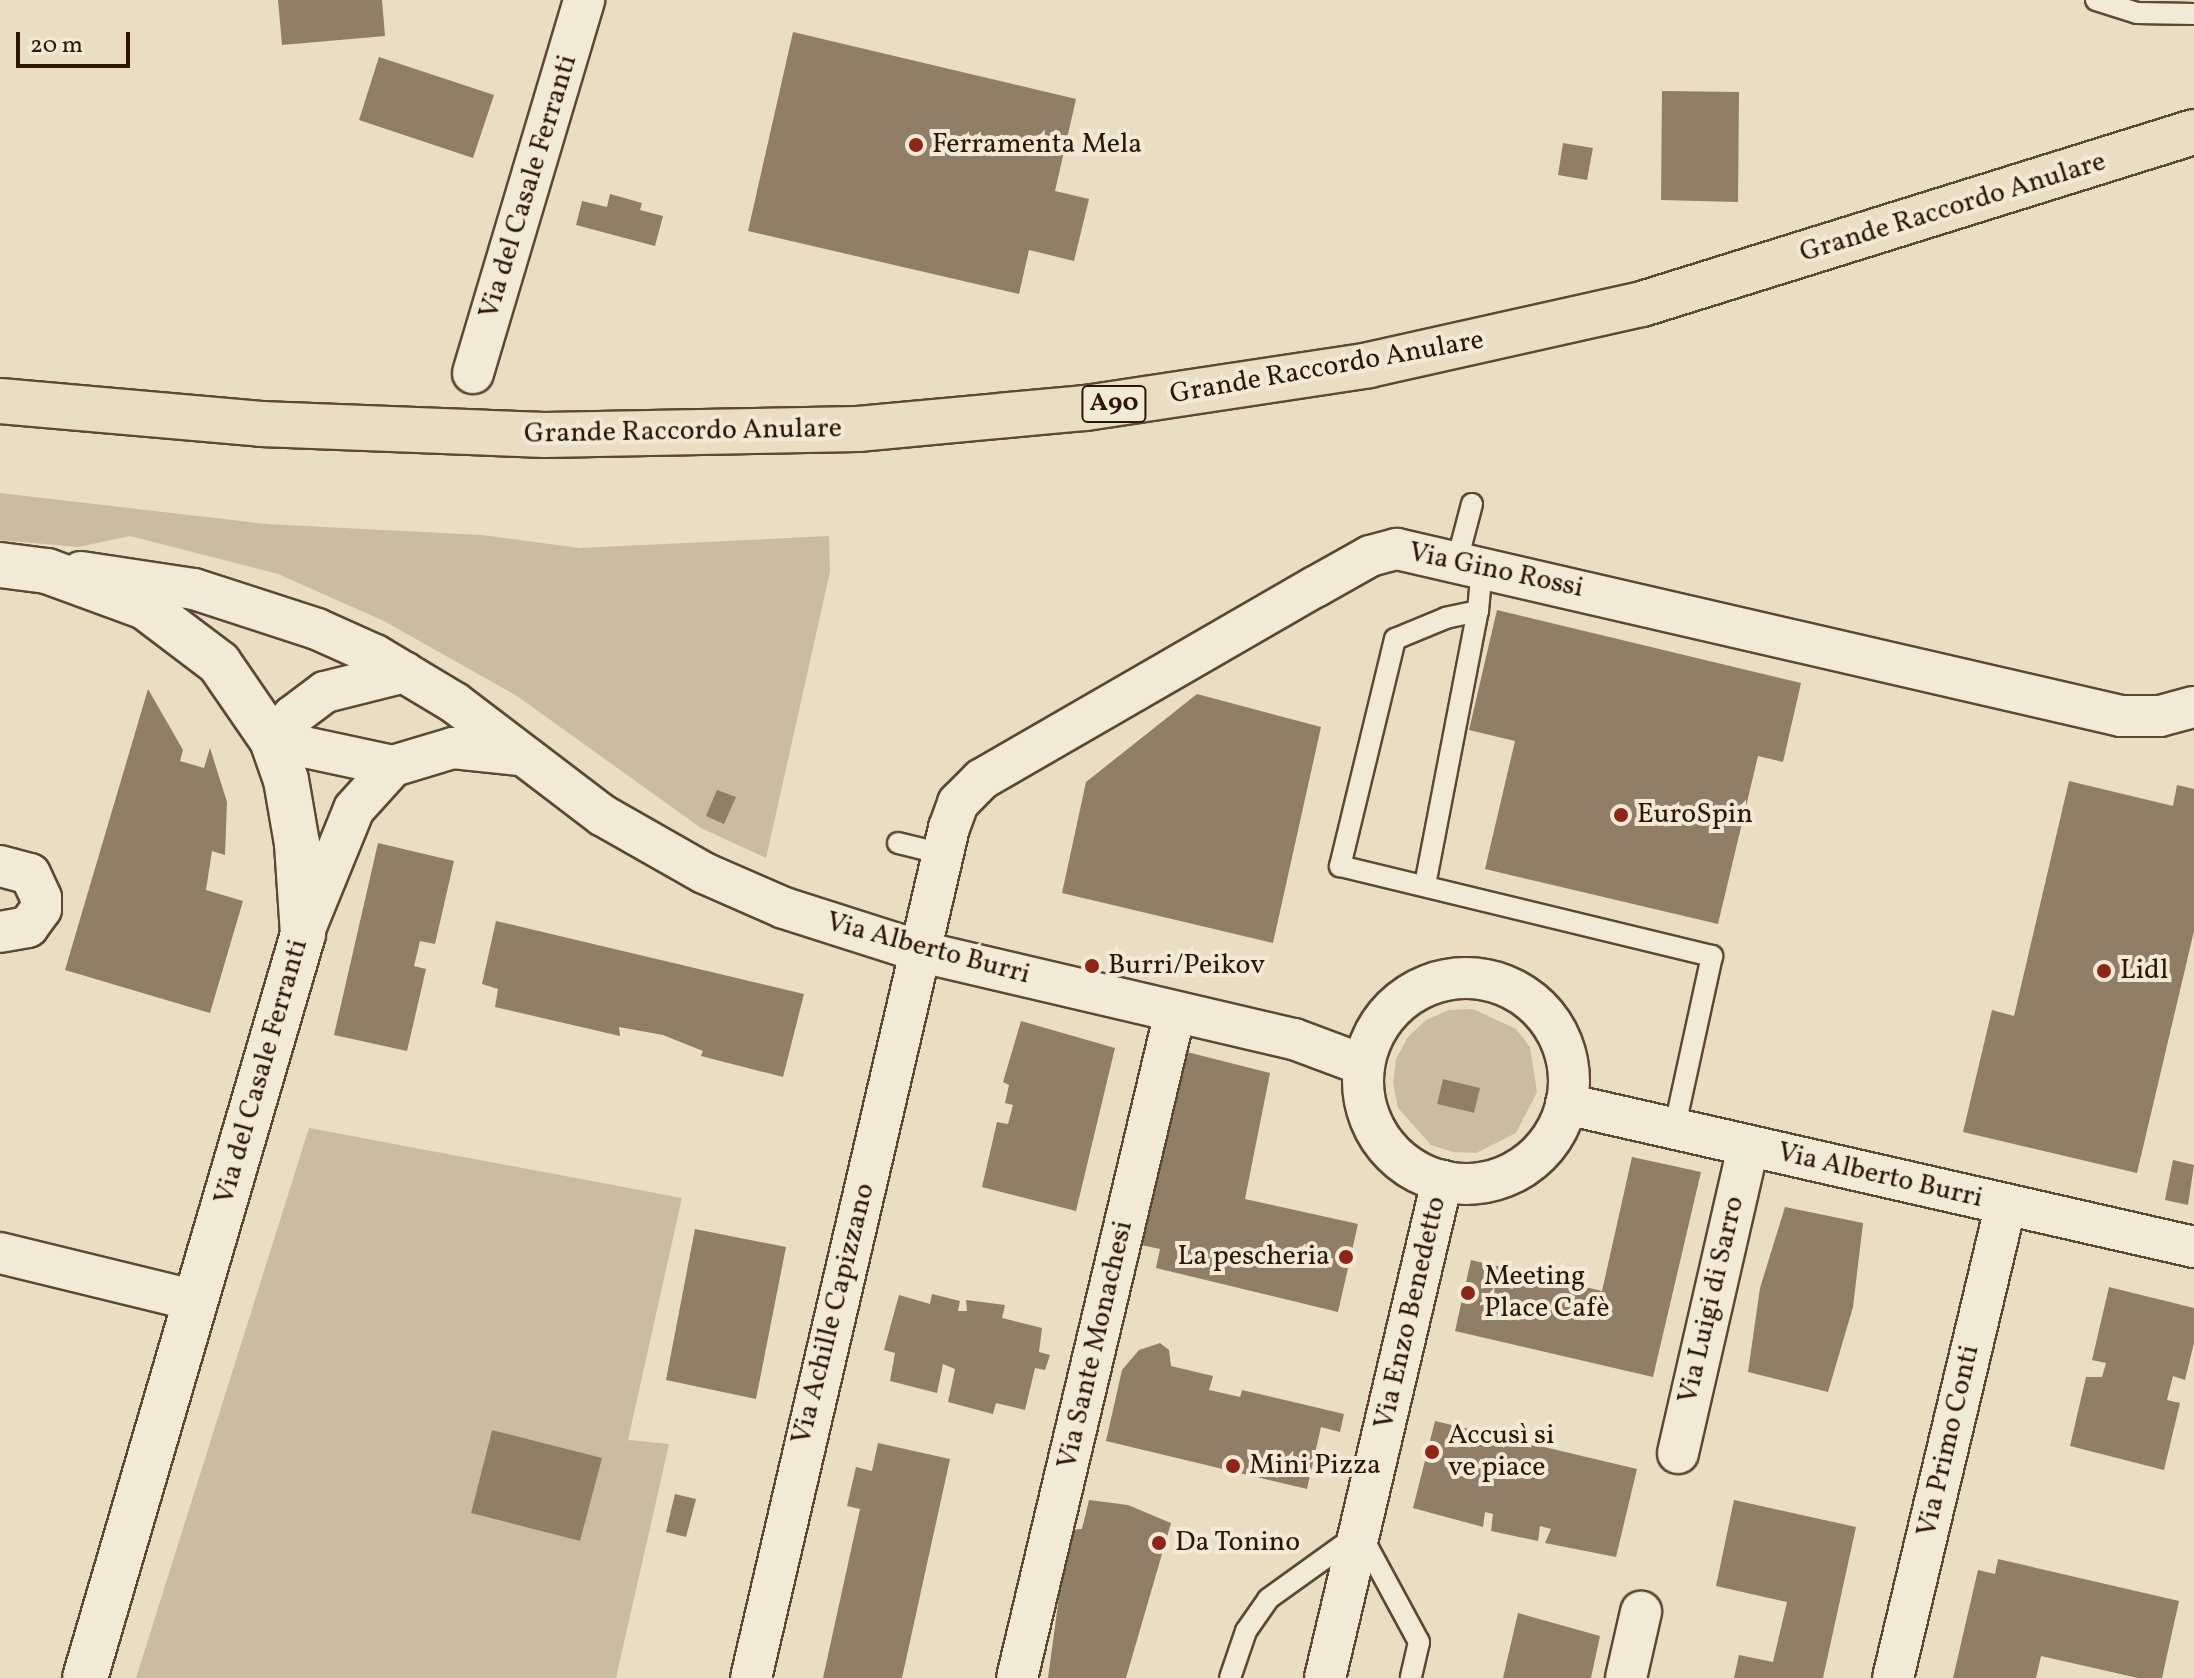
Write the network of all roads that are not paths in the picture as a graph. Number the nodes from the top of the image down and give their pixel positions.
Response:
1 (584, 0) edge
2 (2096, 0) edge
3 (2164, 6) edge
4 (2194, 14) edge
5 (2194, 132) edge
6 (473, 373) dead end
7 (0, 401) edge
8 (1472, 504) dead end
9 (1470, 564) junction
10 (0, 565) edge
11 (47, 571) junction
12 (1478, 611) junction
13 (405, 672) junction
14 (2194, 707) edge
15 (272, 740) junction
16 (525, 757) junction
17 (393, 766) junction
18 (898, 843) dead end
19 (943, 854) junction
20 (0, 866) edge
21 (1425, 885) junction
22 (0, 932) edge
23 (303, 934) junction
24 (922, 952) junction
25 (1175, 1012) junction
26 (1364, 1065) junction
27 (1566, 1104) junction
28 (1674, 1130) junction
29 (1748, 1147) junction
30 (1442, 1181) junction
31 (2006, 1204) junction
32 (2194, 1247) edge
33 (0, 1253) edge
34 (197, 1301) junction
35 (1678, 1453) dead end
36 (1360, 1533) junction
37 (1641, 1612) dead end
38 (85, 1678) edge
39 (751, 1678) edge
40 (1017, 1678) edge
41 (1230, 1678) edge
42 (1325, 1678) edge
43 (1411, 1678) edge
44 (1626, 1678) edge
45 (1893, 1678) edge

1 - 6 street, Via del Casale Ferranti
2 - 3 lane
3 - 4 lane
5 - 7 highway, Grande Raccordo Anulare / A90
8 - 9 lane
9 - 12 lane
9 - 14 street, Via Gino Rossi
9 - 19 street, Via Gino Rossi
10 - 11 street, Via del Casale Ferranti
11 - 13 street, Via Alberto Burri
11 - 15 street, Via del Casale Ferranti
12 - 21 lane
12 - 21 lane
13 - 15 street
13 - 16 street, Via Alberto Burri
15 - 17 street
15 - 23 street, Via del Casale Ferranti
16 - 17 street
16 - 24 street, Via Alberto Burri
17 - 23 street
18 - 19 lane
19 - 24 street, Via Gino Rossi
20 - 22 street
21 - 28 lane
23 - 34 street, Via del Casale Ferranti
24 - 25 street, Via Alberto Burri
24 - 39 street, Via Achille Capizzano
25 - 26 street, Via Alberto Burri
25 - 40 street, Via Sante Monachesi
26 - 27 street
26 - 30 street
27 - 28 street, Via Alberto Burri
27 - 30 street
28 - 29 street, Via Alberto Burri
29 - 31 street, Via Alberto Burri
29 - 35 street, Via Luigi di Sarro
30 - 36 street, Via Enzo Benedetto
31 - 32 street, Via Alberto Burri
31 - 45 street, Via Primo Conti
33 - 34 street
34 - 38 street, Via del Casale Ferranti
36 - 41 lane
36 - 42 street, Via Enzo Benedetto
36 - 43 lane
37 - 44 street

